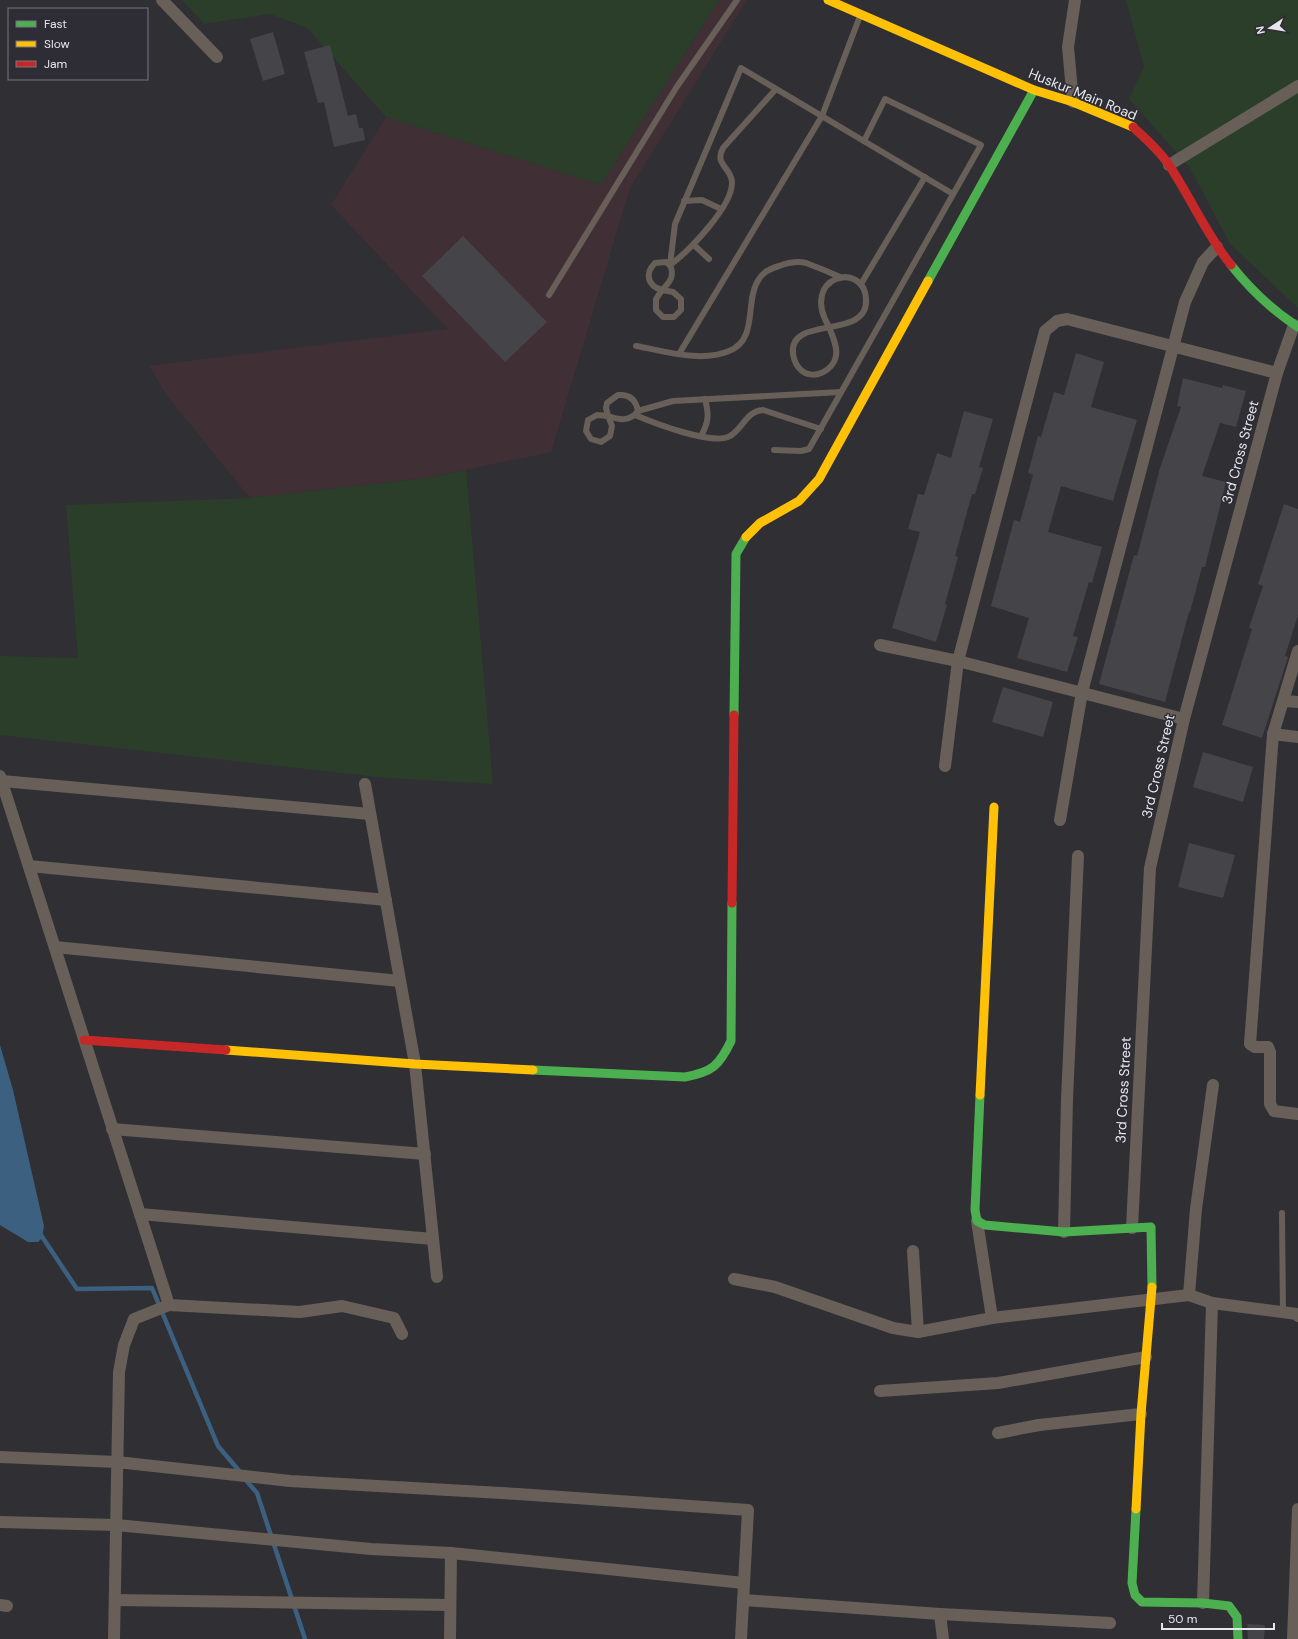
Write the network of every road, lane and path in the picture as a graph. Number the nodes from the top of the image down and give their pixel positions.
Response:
1 (162, 0) edge
2 (737, 0) edge
3 (828, 0) edge
4 (1075, 0) edge
5 (860, 15) junction
6 (217, 57) dead end
7 (1298, 86) edge
8 (776, 89) junction
9 (1034, 90) junction
10 (1073, 102) junction
11 (822, 116) junction
12 (864, 141) junction
13 (1169, 166) junction
14 (925, 177) junction
15 (953, 194) junction
16 (684, 201) junction
17 (721, 209) junction
18 (694, 245) junction
19 (1217, 247) junction
20 (709, 259) dead end
21 (670, 264) junction
22 (840, 277) junction
23 (861, 284) junction
24 (662, 290) junction
25 (549, 295) dead end
26 (1296, 326) edge
27 (829, 327) junction
28 (636, 346) dead end
29 (1174, 347) junction
30 (679, 354) junction
31 (1277, 373) junction
32 (841, 392) junction
33 (705, 399) junction
34 (636, 413) junction
35 (608, 416) junction
36 (821, 429) junction
37 (700, 436) junction
38 (774, 450) dead end
39 (880, 645) dead end
40 (1298, 651) edge
41 (958, 661) junction
42 (1082, 692) junction
43 (1284, 701) junction
44 (1298, 702) edge
45 (1184, 719) junction
46 (1273, 734) junction
47 (1298, 737) edge
48 (946, 766) dead end
49 (1, 779) edge
50 (365, 784) dead end
51 (994, 807) dead end
52 (370, 814) junction
53 (1060, 820) dead end
54 (1078, 856) dead end
55 (29, 866) junction
56 (386, 900) junction
57 (55, 947) junction
58 (400, 982) junction
59 (84, 1040) junction
60 (415, 1064) junction
61 (1213, 1085) dead end
62 (1298, 1114) edge
63 (112, 1128) junction
64 (425, 1154) junction
65 (1282, 1213) dead end
66 (140, 1214) junction
67 (977, 1221) junction
68 (1132, 1228) junction
69 (1064, 1232) junction
70 (433, 1239) junction
71 (913, 1251) dead end
72 (438, 1277) dead end
73 (734, 1279) dead end
74 (1189, 1294) junction
75 (1152, 1299) junction
76 (1212, 1303) junction
77 (169, 1305) junction
78 (1283, 1314) junction
79 (1298, 1316) edge
80 (992, 1318) junction
81 (918, 1332) junction
82 (402, 1334) dead end
83 (1146, 1358) junction
84 (880, 1391) dead end
85 (1141, 1414) junction
86 (998, 1434) dead end
87 (0, 1457) edge
88 (118, 1462) junction
89 (1298, 1508) edge
90 (0, 1522) edge
91 (116, 1525) junction
92 (451, 1553) junction
93 (744, 1582) junction
94 (115, 1600) junction
95 (743, 1600) junction
96 (1203, 1603) junction
97 (450, 1605) junction
98 (940, 1614) junction
99 (1110, 1623) dead end
100 (114, 1639) edge
101 (450, 1639) edge
102 (741, 1639) edge
103 (943, 1639) edge
104 (1238, 1639) edge
105 (1293, 1639) edge

1 - 6 street
2 - 25 lane
3 - 5 street, Huskur Main Road
4 - 10 street
5 - 9 street, Huskur Main Road
5 - 11 lane
7 - 13 street
8 - 11 lane
8 - 16 lane
8 - 17 lane
9 - 10 street, Huskur Main Road
9 - 60 street
10 - 13 street, Huskur Main Road
11 - 12 lane
11 - 30 lane
12 - 14 lane
12 - 15 lane
13 - 19 street, Huskur Main Road
14 - 15 lane
14 - 23 lane
15 - 32 lane
16 - 17 lane
16 - 21 lane
17 - 18 lane
18 - 20 lane
18 - 21 lane
19 - 26 street, Huskur Main Road
19 - 29 street
21 - 24 lane
21 - 24 lane
22 - 23 lane
22 - 27 lane
22 - 30 lane
23 - 27 lane
24 - 24 lane
26 - 31 street, 3rd Cross Street
27 - 27 lane
28 - 30 lane
29 - 31 street
29 - 41 street
29 - 42 street
31 - 45 street, 3rd Cross Street
32 - 33 lane
32 - 36 lane
33 - 34 lane
33 - 37 lane
34 - 35 lane
34 - 35 lane
34 - 37 lane
35 - 35 lane
36 - 37 lane
36 - 38 lane
39 - 41 street
40 - 43 street
41 - 42 street
41 - 48 street
42 - 45 street
42 - 53 street
43 - 44 street
43 - 46 street
45 - 68 street, 3rd Cross Street
46 - 47 street
46 - 62 street
49 - 52 street
49 - 55 street
50 - 52 street
51 - 67 street
52 - 56 street
54 - 69 street
55 - 56 street
55 - 57 street
56 - 58 street
57 - 58 street
57 - 59 street
58 - 60 street
59 - 60 street
59 - 63 street
60 - 64 street
61 - 74 street
63 - 64 street
63 - 66 street
64 - 70 street
65 - 78 lane
66 - 70 street
66 - 77 street
67 - 69 street
67 - 80 street
68 - 69 street
68 - 75 street
70 - 72 street
71 - 81 street
73 - 81 street
74 - 75 street
74 - 76 street
75 - 80 street
75 - 83 street
76 - 78 street
76 - 96 street
77 - 82 street
77 - 88 street
78 - 79 street
80 - 81 street
83 - 84 street
83 - 85 street
85 - 86 street
85 - 96 street
87 - 88 street
88 - 91 street
88 - 93 street
89 - 105 street
90 - 91 street
91 - 92 street
91 - 94 street
92 - 93 street
92 - 97 street
93 - 95 street
94 - 97 street
94 - 100 street
95 - 98 street
95 - 102 street
96 - 104 street
97 - 101 street
98 - 99 street
98 - 103 street

